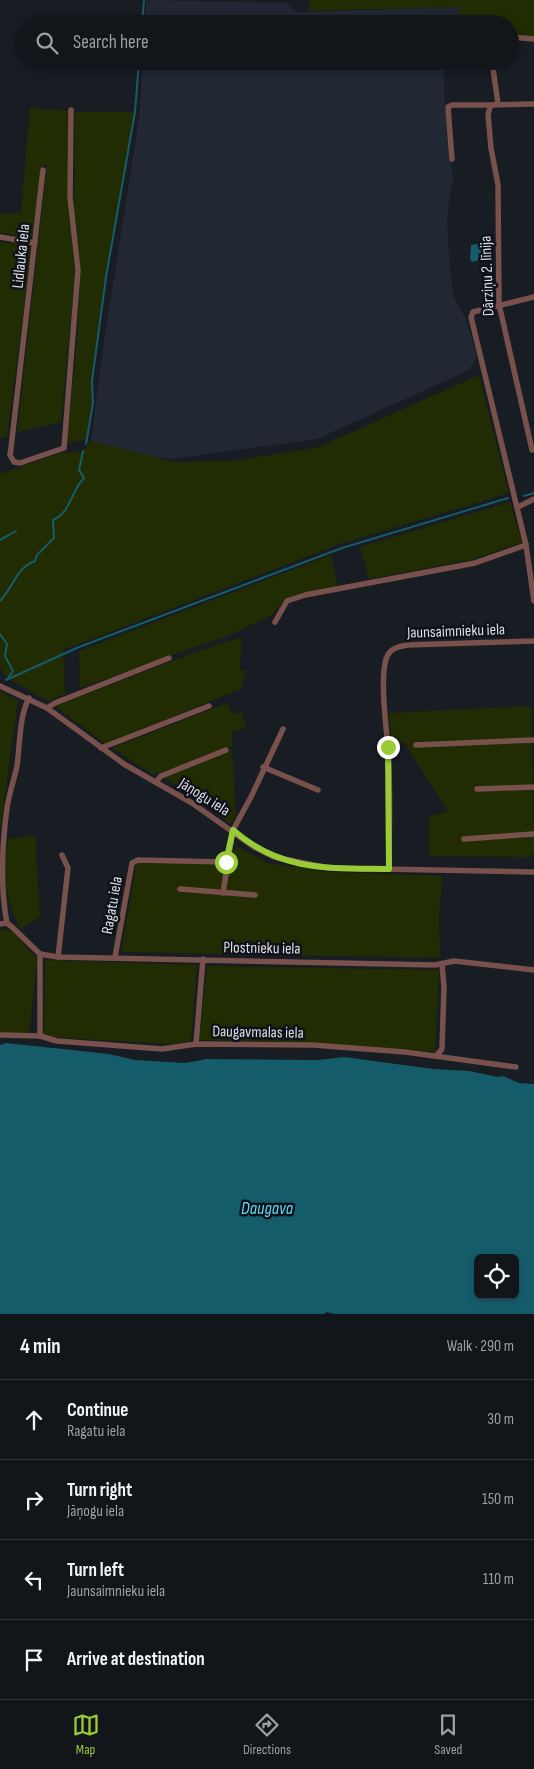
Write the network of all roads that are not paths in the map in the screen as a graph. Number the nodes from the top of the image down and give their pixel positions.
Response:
1 (519, 38) edge
2 (534, 39) edge
3 (493, 70) edge
4 (498, 104) junction
5 (534, 104) edge
6 (491, 106) junction
7 (71, 110) dead end
8 (452, 159) dead end
9 (43, 170) dead end
10 (0, 237) edge
11 (35, 243) junction
12 (534, 297) edge
13 (499, 304) junction
14 (532, 450) dead end
15 (534, 499) edge
16 (518, 507) junction
17 (526, 545) junction
18 (531, 553) edge
19 (534, 601) edge
20 (275, 622) dead end
21 (534, 640) edge
22 (169, 658) dead end
23 (0, 686) edge
24 (29, 698) junction
25 (209, 706) dead end
26 (47, 708) junction
27 (283, 729) dead end
28 (534, 740) edge
29 (416, 746) dead end
30 (101, 748) junction
31 (226, 750) dead end
32 (263, 767) junction
33 (156, 782) junction
34 (534, 787) edge
35 (477, 789) dead end
36 (318, 790) dead end
37 (233, 830) junction
38 (534, 834) edge
39 (464, 839) dead end
40 (2, 844) edge
41 (62, 855) dead end
42 (226, 862) junction
43 (389, 869) junction
44 (534, 872) edge
45 (180, 889) dead end
46 (223, 892) junction
47 (255, 895) dead end
48 (3, 924) edge
49 (40, 954) junction
50 (58, 957) junction
51 (115, 957) junction
52 (203, 959) junction
53 (442, 964) junction
54 (534, 970) edge
55 (0, 1035) edge
56 (40, 1036) junction
57 (196, 1044) junction
58 (436, 1056) junction
59 (516, 1068) dead end

1 - 2 street
3 - 4 street
4 - 5 street
4 - 6 street
6 - 8 street
6 - 13 street, Dārziņu 2. līnija
7 - 11 street, Lidlauka iela
9 - 11 street, Lidlauka iela
10 - 11 street
12 - 13 street
13 - 14 street, Dārziņu 2. līnija
13 - 16 street
15 - 16 street
16 - 17 street
17 - 18 street
17 - 20 street
18 - 19 street
21 - 43 street, Jaunsaimnieku iela
22 - 26 street
23 - 24 street, Jāņogu iela
24 - 26 street, Jāņogu iela
24 - 40 street
25 - 30 street
26 - 30 street, Jāņogu iela
27 - 32 street
28 - 29 street
30 - 33 street, Jāņogu iela
31 - 33 street
32 - 36 street
32 - 37 street
33 - 37 street, Jāņogu iela
34 - 35 street
37 - 42 street
37 - 43 street, Jāņogu iela
38 - 39 street
40 - 48 street
41 - 50 street
42 - 46 street
42 - 51 street, Ragatu iela
43 - 44 street, Jāņogu iela
45 - 46 street
46 - 47 street
48 - 49 street
49 - 50 street, Plostnieku iela
49 - 56 street
50 - 51 street, Plostnieku iela
51 - 52 street, Plostnieku iela
52 - 53 street, Plostnieku iela
52 - 57 street
53 - 54 street, Plostnieku iela
53 - 58 street
55 - 56 street, Daugavmalas iela
56 - 57 street, Daugavmalas iela
57 - 58 street, Daugavmalas iela
58 - 59 street, Daugavmalas iela

